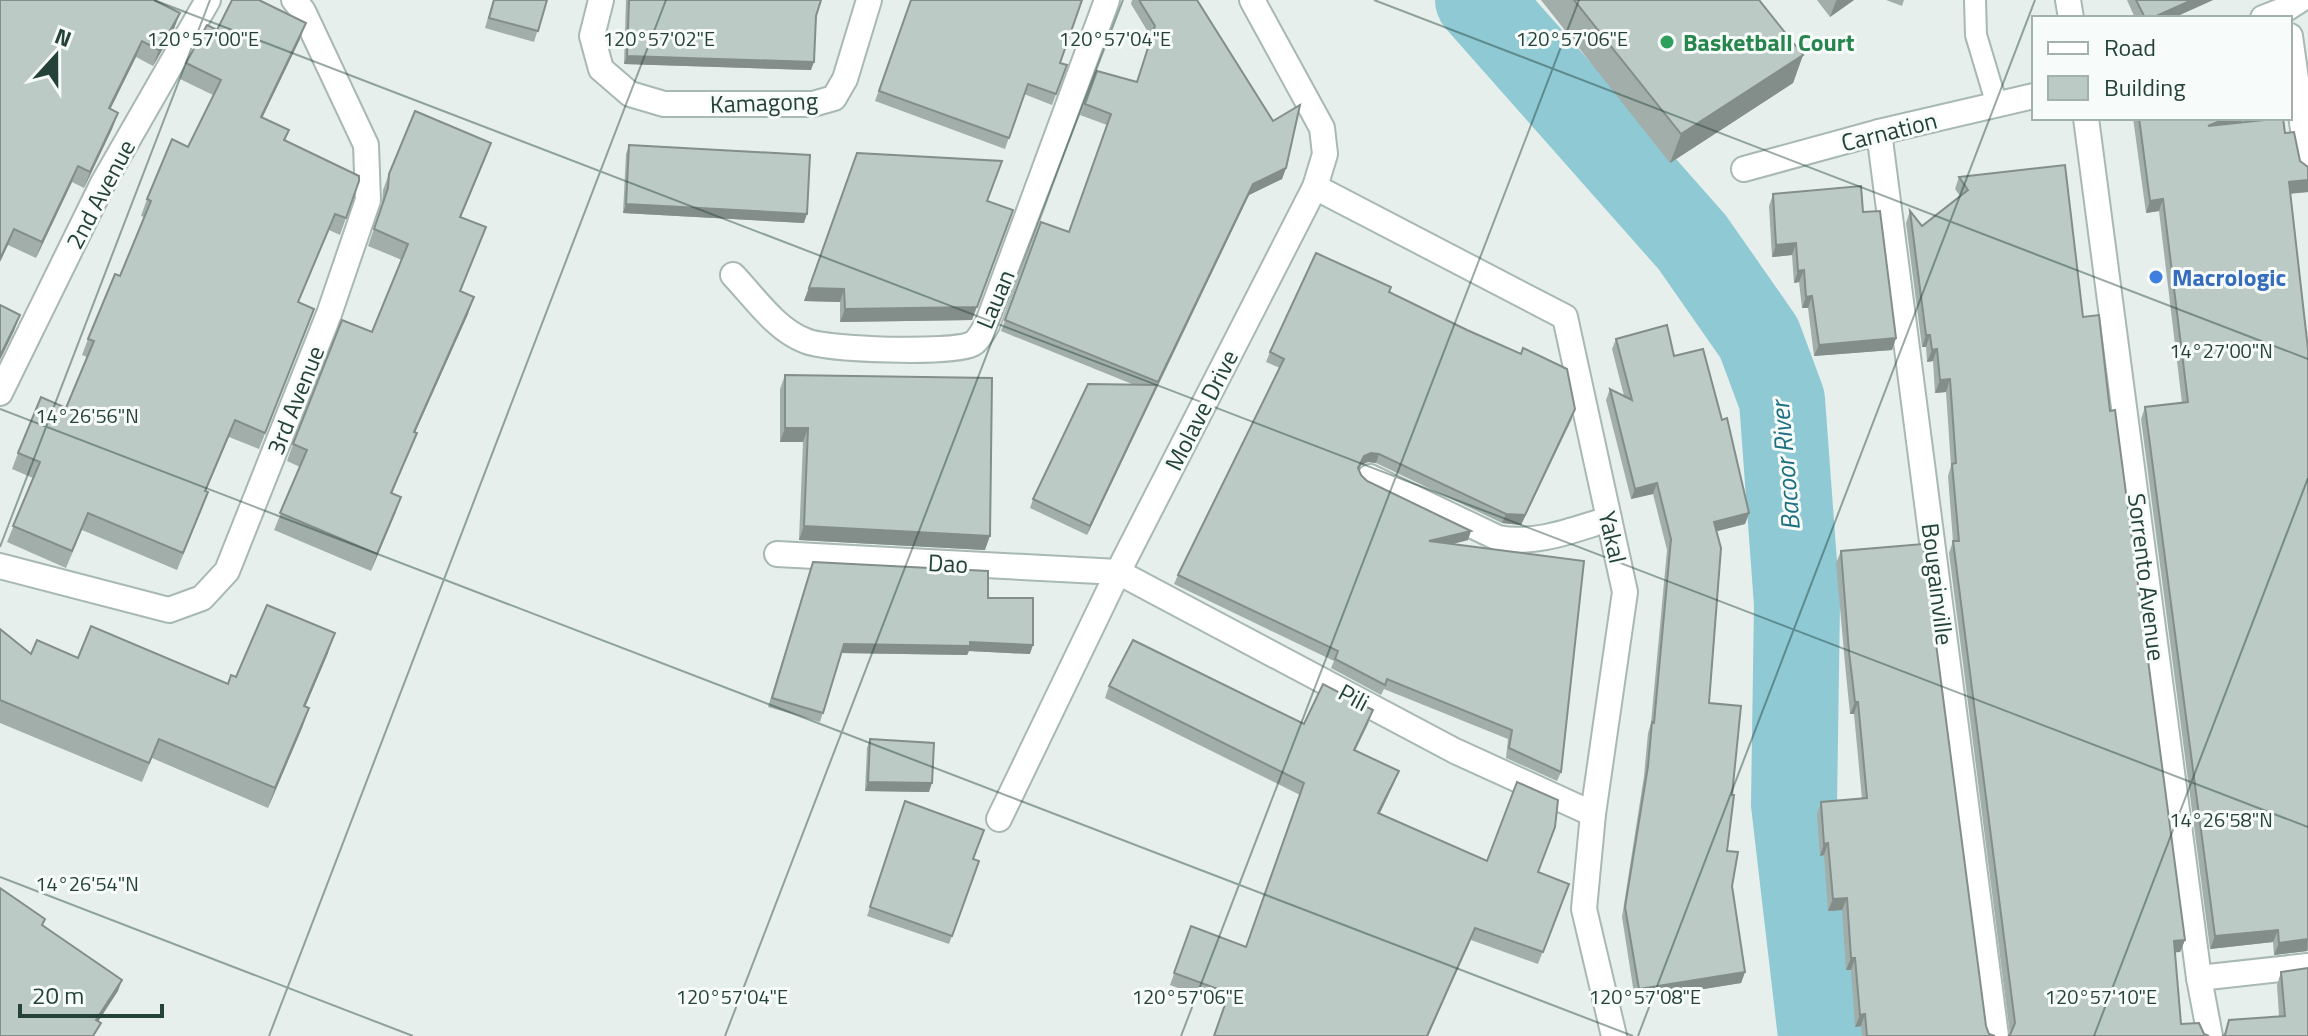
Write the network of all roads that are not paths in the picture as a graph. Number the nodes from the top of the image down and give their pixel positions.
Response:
1 (208, 0) edge
2 (294, 0) edge
3 (601, 0) edge
4 (869, 0) edge
5 (1107, 0) edge
6 (1252, 0) edge
7 (1975, 0) edge
8 (2292, 50) edge
9 (2032, 96) edge
10 (1997, 105) junction
11 (2086, 120) edge
12 (1879, 132) junction
13 (2308, 165) edge
14 (1744, 169) dead end
15 (1315, 187) junction
16 (733, 275) dead end
17 (0, 393) edge
18 (1370, 477) dead end
19 (1609, 519) junction
20 (777, 554) dead end
21 (0, 566) edge
22 (1118, 572) junction
23 (1593, 814) junction
24 (999, 819) dead end
25 (2308, 966) edge
26 (2199, 978) junction
27 (1614, 1036) edge
28 (1996, 1036) edge
29 (2210, 1036) edge

1 - 17 street, 2nd Avenue
2 - 21 street, 3rd Avenue
3 - 4 street, Kamagong
5 - 16 street, Lauan
6 - 15 street, Molave Drive
7 - 10 lane
8 - 13 street
9 - 10 street, Carnation
10 - 12 street, Carnation
11 - 26 street, Sorrento Avenue
12 - 14 street, Carnation
12 - 28 street, Bougainville
15 - 19 street, Yakal
15 - 22 street, Molave Drive
18 - 19 street
19 - 23 street, Yakal
20 - 22 street, Dao
22 - 23 street, Pili
22 - 24 street, Molave Drive
23 - 27 street, Yakal
25 - 26 street
26 - 29 street, Sorrento Avenue

